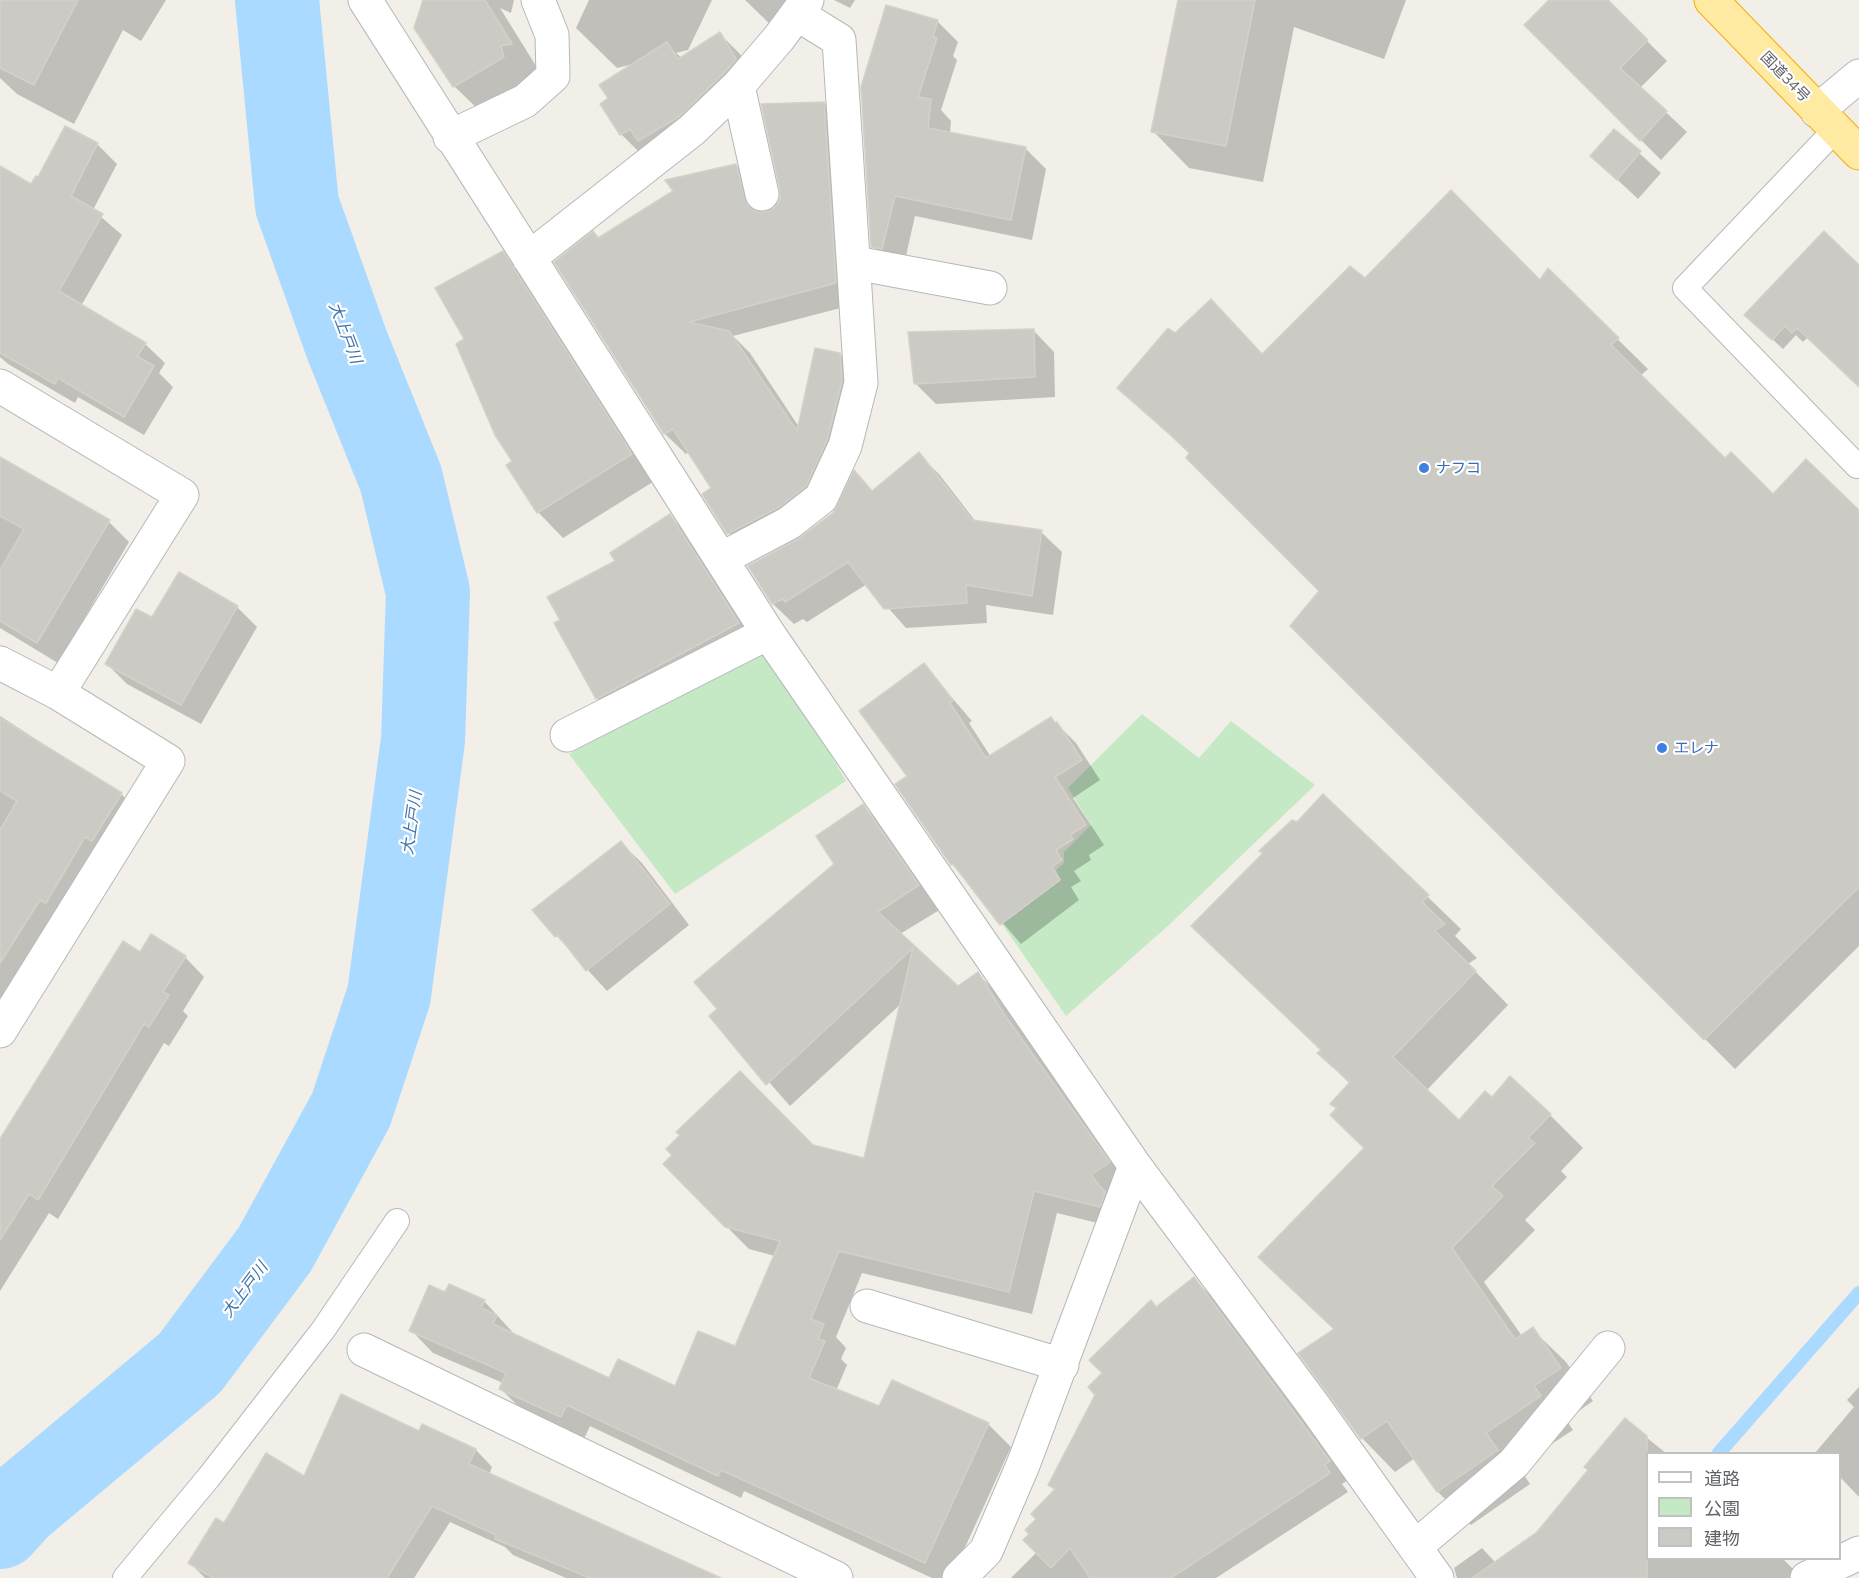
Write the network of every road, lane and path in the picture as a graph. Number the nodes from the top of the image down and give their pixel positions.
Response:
1 (365, 0) edge
2 (538, 0) edge
3 (1711, 0) edge
4 (802, 7) edge
5 (1859, 76) edge
6 (738, 86) junction
7 (1826, 120) junction
8 (450, 136) junction
9 (1859, 153) edge
10 (762, 195) dead end
11 (529, 258) junction
12 (855, 263) junction
13 (990, 288) dead end
14 (0, 386) edge
15 (1859, 464) edge
16 (721, 559) junction
17 (768, 633) junction
18 (0, 663) edge
19 (58, 693) junction
20 (567, 735) dead end
21 (0, 1031) edge
22 (1135, 1166) junction
23 (397, 1221) dead end
24 (867, 1306) dead end
25 (1608, 1348) dead end
26 (364, 1350) dead end
27 (1062, 1365) junction
28 (1415, 1547) junction
29 (1859, 1553) edge
30 (125, 1578) edge
31 (836, 1578) edge
32 (959, 1578) edge
33 (1437, 1578) edge
34 (1807, 1578) edge

1 - 8 street
2 - 8 street
3 - 7 highway, 国道34号
4 - 6 street
4 - 12 street
5 - 7 street
6 - 10 street
6 - 11 street
7 - 9 highway, 国道34号
7 - 15 lane
8 - 11 street
11 - 16 street
12 - 13 street
12 - 16 street
14 - 19 street
16 - 17 street
17 - 20 street
17 - 22 street
18 - 19 street
19 - 21 street
22 - 27 street
22 - 28 street
23 - 30 lane
24 - 27 street
25 - 28 street
26 - 31 street
27 - 32 street
28 - 33 street
29 - 34 street

